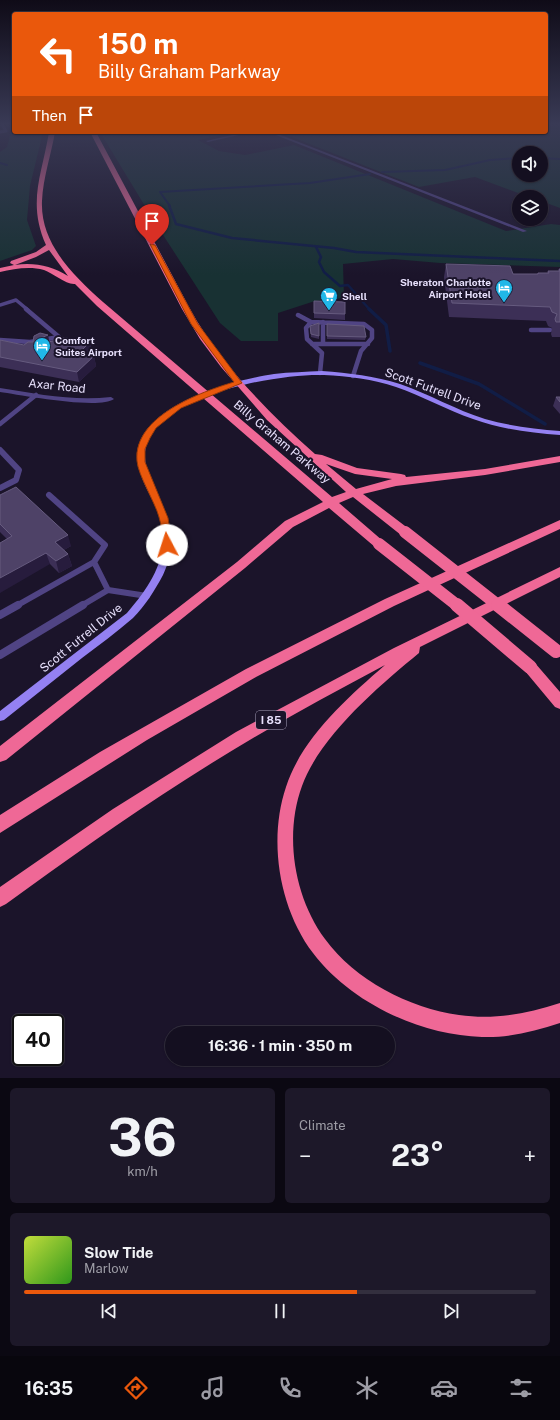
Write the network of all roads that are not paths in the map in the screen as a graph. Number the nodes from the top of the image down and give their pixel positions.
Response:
1 (44, 174) edge
2 (115, 174) edge
3 (379, 174) edge
4 (525, 231) dead end
5 (50, 245) junction
6 (0, 269) edge
7 (86, 291) junction
8 (0, 305) edge
9 (298, 315) dead end
10 (311, 322) junction
11 (323, 322) junction
12 (338, 322) junction
13 (337, 328) edge
14 (531, 330) dead end
15 (550, 330) edge
16 (59, 337) junction
17 (0, 340) edge
18 (20, 343) junction
19 (61, 344) edge
20 (312, 344) junction
21 (323, 344) junction
22 (368, 344) junction
23 (27, 348) edge
24 (320, 372) junction
25 (353, 376) junction
26 (238, 383) junction
27 (0, 390) edge
28 (36, 395) junction
29 (204, 395) junction
30 (111, 399) dead end
31 (0, 424) edge
32 (560, 433) edge
33 (0, 450) edge
34 (306, 452) junction
35 (560, 459) edge
36 (414, 478) junction
37 (0, 488) edge
38 (353, 493) junction
39 (50, 495) dead end
40 (331, 502) junction
41 (560, 524) edge
42 (94, 562) junction
43 (560, 572) edge
44 (108, 590) junction
45 (147, 596) junction
46 (0, 615) edge
47 (431, 636) junction
48 (558, 652) edge
49 (0, 655) edge
50 (530, 667) junction
51 (560, 691) edge
52 (560, 703) edge
53 (0, 717) edge
54 (0, 755) edge
55 (0, 825) edge
56 (0, 898) edge
57 (560, 1013) edge

1 - 5 highway, Billy Graham Parkway
2 - 26 highway, Billy Graham Parkway
3 - 4 street
5 - 6 highway
5 - 7 highway, Billy Graham Parkway
6 - 7 highway
7 - 29 highway, Billy Graham Parkway
8 - 16 lane
9 - 10 lane
10 - 11 lane
10 - 20 lane
11 - 12 lane
11 - 21 lane
12 - 13 lane
12 - 22 lane
14 - 15 lane
16 - 18 lane
16 - 19 lane
17 - 18 lane
18 - 23 lane
20 - 21 lane
20 - 24 lane
21 - 22 lane
22 - 25 lane
24 - 25 street, Scott Futrell Drive
24 - 26 street, Scott Futrell Drive
25 - 32 street, Scott Futrell Drive
26 - 29 street, Scott Futrell Drive
26 - 34 highway, Billy Graham Parkway
27 - 28 street, Axar Road
28 - 30 street, Axar Road
28 - 31 lane
29 - 40 highway, Billy Graham Parkway
29 - 45 street, Scott Futrell Drive
33 - 37 lane
34 - 36 highway
34 - 38 highway, Billy Graham Parkway
35 - 36 highway
36 - 38 highway
38 - 40 highway
38 - 48 highway, Billy Graham Parkway, bridge
39 - 42 lane
40 - 50 highway, Billy Graham Parkway, bridge
40 - 54 highway
41 - 55 highway
42 - 44 lane
42 - 46 lane
43 - 47 highway, I 85
44 - 45 lane
44 - 49 lane
45 - 53 street, Scott Futrell Drive
47 - 56 highway, I 85
47 - 57 highway
50 - 51 highway, Billy Graham Parkway
50 - 52 highway

